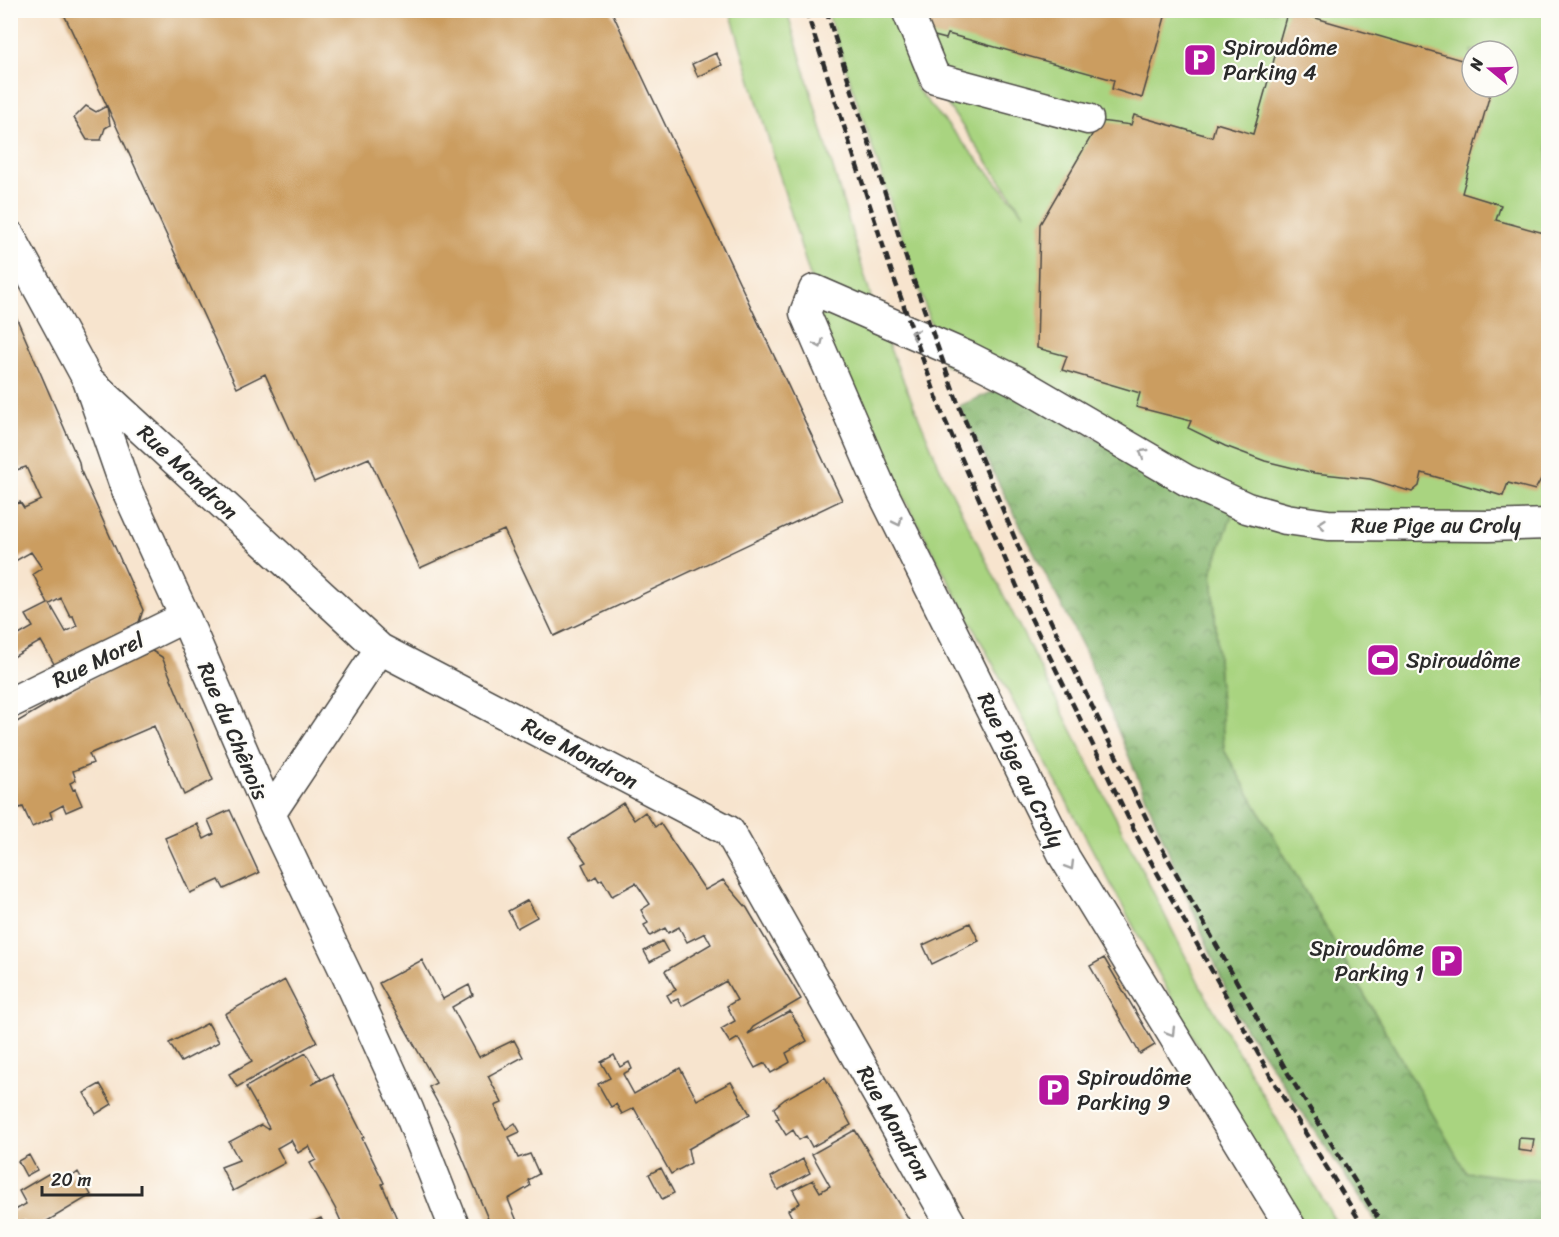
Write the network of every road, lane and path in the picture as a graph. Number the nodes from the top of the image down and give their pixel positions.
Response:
1 (907, 10) edge
2 (1088, 119) dead end
3 (10, 237) edge
4 (88, 380) junction
5 (1548, 524) edge
6 (185, 617) junction
7 (380, 649) junction
8 (10, 703) edge
9 (270, 814) junction
10 (454, 1227) edge
11 (952, 1227) edge
12 (1290, 1227) edge

1 - 2 street
3 - 4 street, Rue du Chênois
4 - 6 street, Rue du Chênois
4 - 7 street, Rue Mondron
5 -> 12 street, Rue Pige au Croly
6 - 8 street, Rue Morel
6 - 9 street, Rue du Chênois
7 - 9 street
7 - 11 street, Rue Mondron
9 - 10 street, Rue du Chênois

